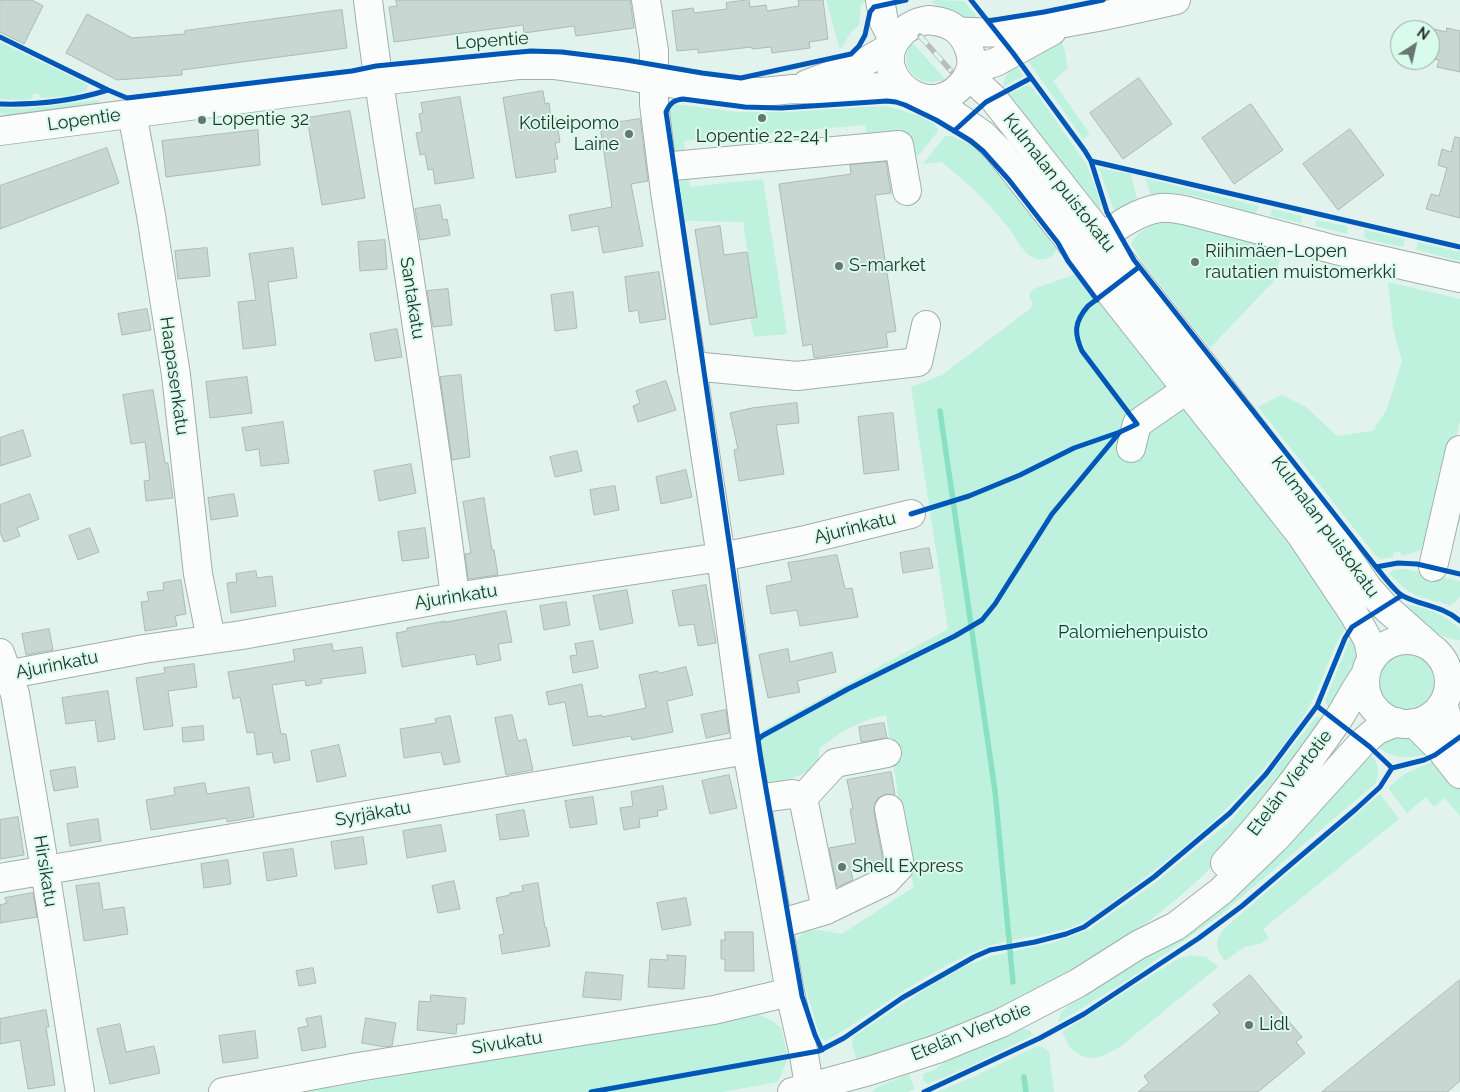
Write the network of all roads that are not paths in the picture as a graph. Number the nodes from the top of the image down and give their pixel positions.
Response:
1 (368, 0) edge
2 (646, 0) edge
3 (880, 0) edge
4 (918, 0) edge
5 (1176, 0) edge
6 (1064, 24) junction
7 (948, 26) junction
8 (892, 45) junction
9 (969, 73) junction
10 (653, 80) junction
11 (378, 81) junction
12 (793, 89) junction
13 (906, 91) junction
14 (932, 99) junction
15 (132, 113) junction
16 (0, 131) edge
17 (662, 166) junction
18 (907, 191) dead end
19 (1102, 238) junction
20 (1080, 252) junction
21 (1460, 278) edge
22 (926, 325) dead end
23 (692, 370) junction
24 (1210, 374) junction
25 (1187, 390) junction
26 (1131, 448) dead end
27 (1460, 450) edge
28 (911, 514) dead end
29 (721, 557) junction
30 (1433, 567) dead end
31 (455, 597) junction
32 (211, 639) junction
33 (1441, 647) edge
34 (1369, 666) junction
35 (3, 668) edge
36 (1450, 693) edge
37 (1406, 723) junction
38 (1460, 741) edge
39 (747, 750) junction
40 (887, 753) dead end
41 (1460, 774) edge
42 (803, 798) junction
43 (756, 799) junction
44 (889, 809) dead end
45 (45, 870) junction
46 (0, 878) edge
47 (826, 910) junction
48 (779, 924) junction
49 (1138, 945) junction
50 (790, 992) junction
51 (804, 1091) edge
52 (80, 1092) edge
53 (223, 1092) edge

1 - 11 street, Santakatu
2 - 10 street
3 - 8 street
4 - 7 street
5 - 6 street
6 - 7 street
6 - 9 street
7 - 8 street
7 - 9 street
8 - 12 street, Lopentie
8 - 13 street
9 - 14 street
9 - 19 street, Kulmalan puistokatu
10 - 11 street, Lopentie
10 - 12 street, Lopentie
10 - 17 street
11 - 15 street, Lopentie
11 - 31 street, Santakatu
12 - 13 street, Lopentie
13 - 14 street
14 - 20 street, Kulmalan puistokatu
15 - 16 street, Lopentie
15 - 32 street, Haapasenkatu
17 - 18 street
17 - 23 street
19 - 20 street
19 - 21 street
19 - 24 street, Kulmalan puistokatu
20 - 25 street, Kulmalan puistokatu
22 - 23 street
23 - 29 street
24 - 25 street
24 - 33 street, Kulmalan puistokatu
25 - 26 street
25 - 34 street, Kulmalan puistokatu
27 - 30 street
28 - 29 street, Ajurinkatu
29 - 31 street, Ajurinkatu
29 - 39 street
31 - 32 street, Ajurinkatu
32 - 35 street, Ajurinkatu
33 - 34 street
33 - 36 street
34 - 37 street
34 - 49 street, Etelän Viertotie
35 - 45 street, Hirsikatu
36 - 37 street
36 - 38 street
37 - 41 street
37 - 49 street, Etelän Viertotie
39 - 43 street
39 - 45 street, Syrjäkatu
40 - 42 street
42 - 43 street
42 - 47 street
43 - 48 street
44 - 47 street
45 - 46 street, Syrjäkatu
45 - 52 street, Hirsikatu
47 - 48 street
48 - 50 street
49 - 51 street, Etelän Viertotie
50 - 51 street
50 - 53 street, Sivukatu

